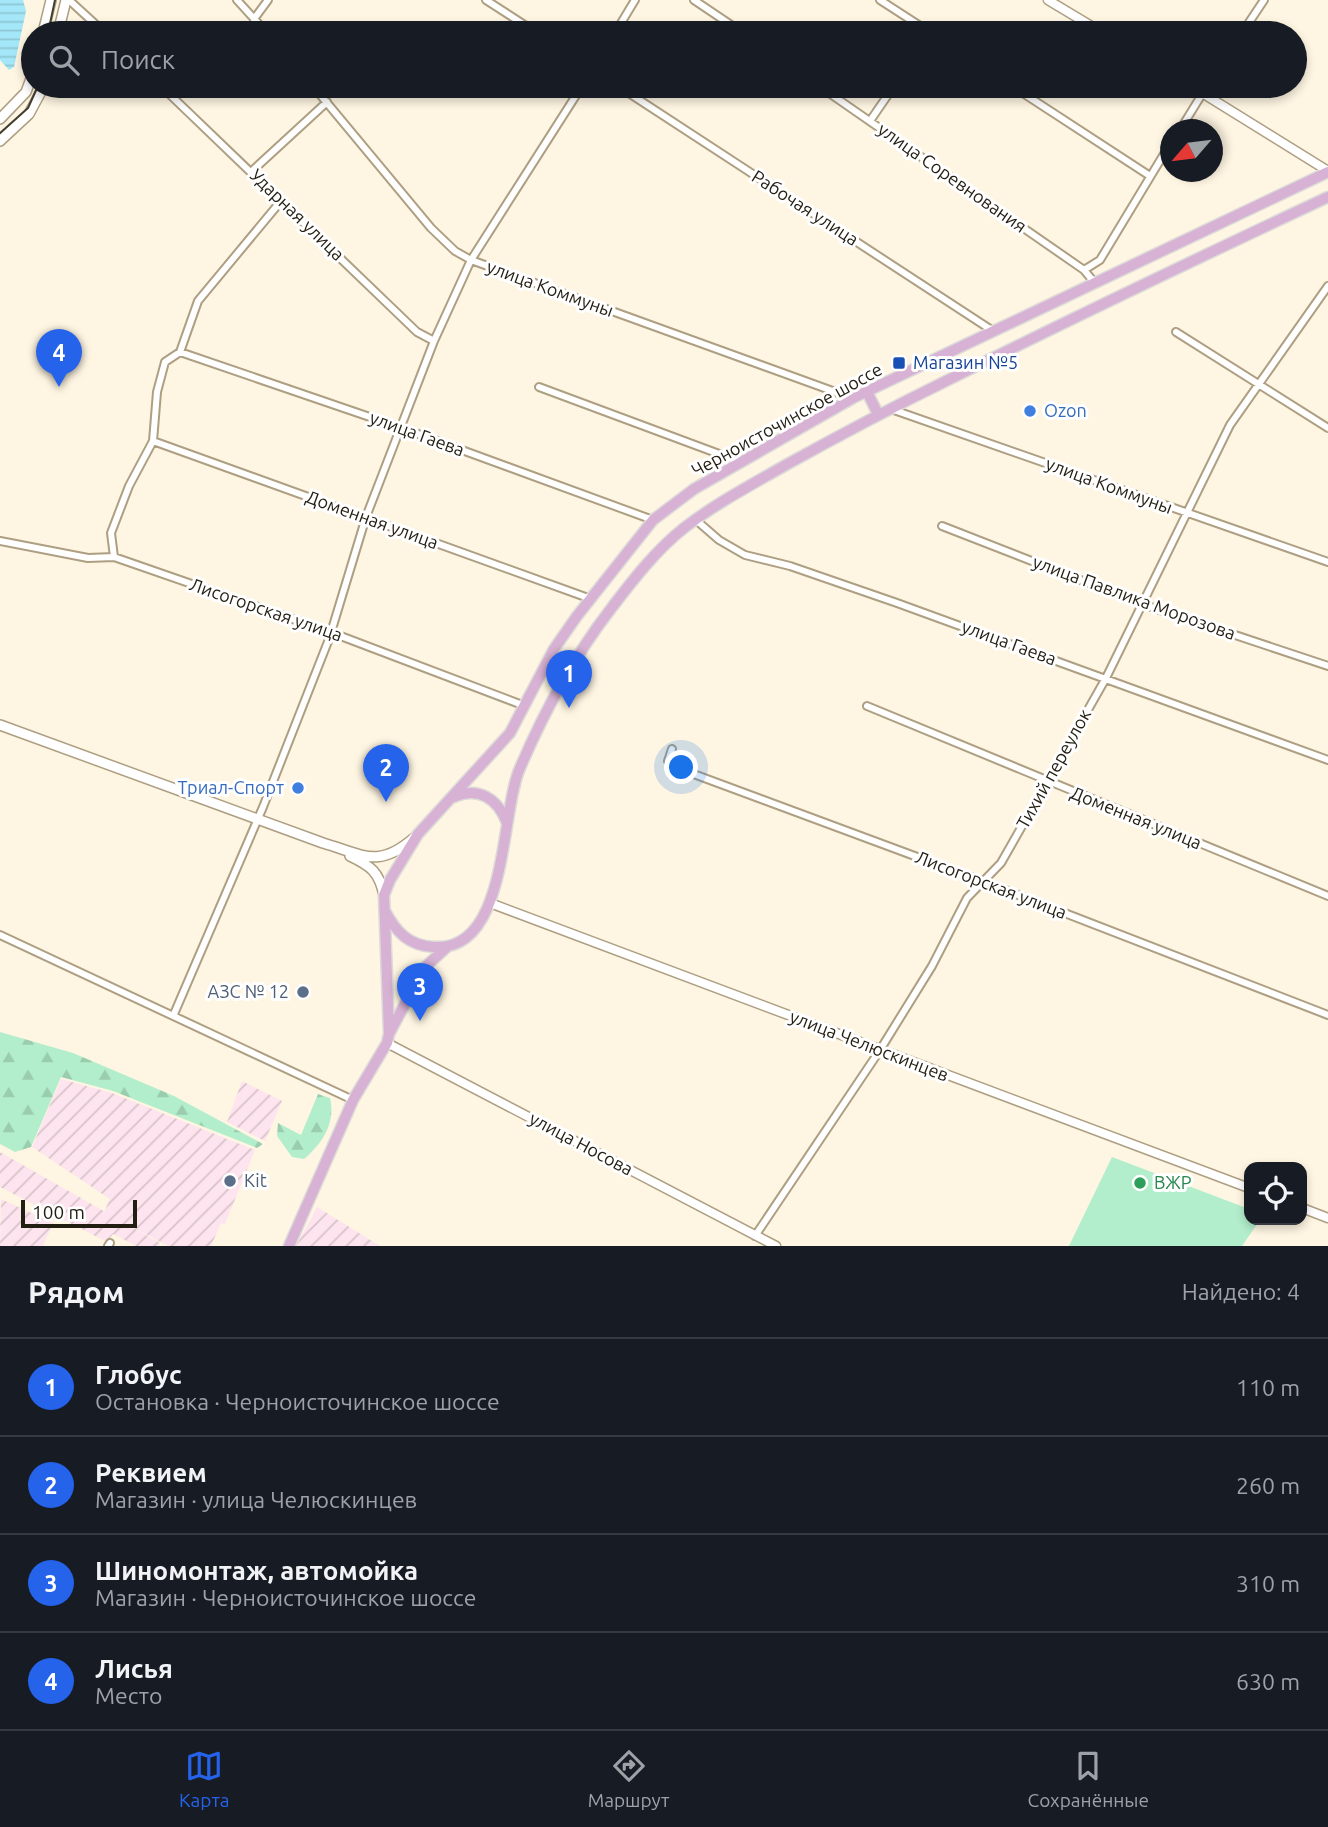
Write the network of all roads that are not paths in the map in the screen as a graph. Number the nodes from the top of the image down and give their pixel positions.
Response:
1 (51, 0) edge
2 (68, 0) edge
3 (237, 0) edge
4 (268, 0) edge
5 (486, 0) edge
6 (635, 0) edge
7 (694, 0) edge
8 (880, 0) edge
9 (1048, 0) edge
10 (1264, 0) edge
11 (254, 19) joint
12 (46, 21) edge
13 (62, 21) edge
14 (92, 21) edge
15 (518, 21) edge
16 (622, 21) edge
17 (725, 21) edge
18 (912, 21) edge
19 (1083, 21) edge
20 (1250, 21) edge
21 (21, 97) edge
22 (38, 98) edge
23 (174, 98) edge
24 (324, 98) edge
25 (574, 98) edge
26 (636, 98) edge
27 (836, 98) edge
28 (886, 98) edge
29 (1030, 98) edge
30 (1200, 98) edge
31 (1218, 98) edge
32 (327, 102) junction
33 (1187, 119) edge
34 (0, 120) edge
35 (870, 121) junction
36 (0, 141) edge
37 (1160, 161) edge
38 (252, 171) junction
39 (1328, 172) edge
40 (1150, 176) junction
41 (1328, 197) edge
42 (281, 201) junction
43 (471, 260) junction
44 (1084, 270) junction
45 (1094, 282) junction
46 (1327, 291) edge
47 (993, 331) junction
48 (1177, 332) dead end
49 (434, 341) junction
50 (180, 352) junction
51 (1256, 384) junction
52 (539, 387) dead end
53 (867, 391) junction
54 (853, 398) junction
55 (889, 409) junction
56 (878, 414) junction
57 (399, 427) junction
58 (1328, 428) edge
59 (153, 442) junction
60 (738, 461) junction
61 (1188, 514) junction
62 (366, 517) junction
63 (653, 520) junction
64 (696, 520) junction
65 (942, 526) dead end
66 (0, 541) edge
67 (114, 558) junction
68 (1328, 562) edge
69 (591, 600) junction
70 (1142, 604) junction
71 (330, 632) junction
72 (1328, 666) edge
73 (1106, 678) junction
74 (526, 706) junction
75 (867, 706) dead end
76 (0, 725) edge
77 (672, 748) dead end
78 (1328, 760) edge
79 (1047, 782) junction
80 (452, 797) junction
81 (257, 819) junction
82 (508, 827) junction
83 (418, 834) junction
84 (323, 843) junction
85 (982, 881) junction
86 (384, 895) junction
87 (1328, 896) edge
88 (490, 903) junction
89 (385, 910) junction
90 (0, 935) edge
91 (447, 947) junction
92 (174, 1014) junction
93 (1328, 1015) edge
94 (388, 1038) junction
95 (880, 1050) junction
96 (353, 1100) junction
97 (1244, 1186) edge
98 (1307, 1210) edge
99 (1328, 1217) edge
100 (755, 1236) junction
101 (289, 1246) edge
102 (776, 1246) edge

1 - 12 main road
2 - 13 main road
2 - 14 street
3 - 11 street
4 - 11 street
5 - 15 street
6 - 16 street
7 - 17 street
8 - 18 street
9 - 19 street
10 - 20 street
21 - 34 main road
22 - 36 main road
23 - 38 street, Ударная улица
24 - 32 street, улица Коммуны
25 - 43 street
26 - 47 street, Рабочая улица
27 - 35 street, улица Соревнования
28 - 35 street
29 - 40 street
30 - 33 street
31 - 39 street
32 - 38 street
32 - 43 street, улица Коммуны
35 - 44 street, улица Соревнования
37 - 40 street
38 - 42 street, Ударная улица
39 - 45 main road, Черноисточинское шоссе
40 - 44 street
41 - 55 main road
42 - 49 street, Ударная улица
42 - 50 street
43 - 49 street
43 - 54 street, улица Коммуны
44 - 45 street, улица Соревнования
45 - 47 main road, Черноисточинское шоссе
46 - 51 street, Тихий переулок
47 - 53 main road, Черноисточинское шоссе
48 - 51 street
49 - 57 street
50 - 57 street, улица Гаева
50 - 59 street
51 - 58 street
51 - 61 street, Тихий переулок
52 - 60 street
53 - 54 main road, Черноисточинское шоссе
53 - 56 main road
54 - 60 main road, Черноисточинское шоссе
55 - 56 main road
55 - 61 street, улица Коммуны
56 - 64 main road
57 - 62 street
57 - 63 street, улица Гаева
59 - 62 street, Доменная улица
59 - 67 street
60 - 63 main road, Черноисточинское шоссе
61 - 68 street, улица Коммуны
61 - 70 street, Тихий переулок
62 - 69 street, Доменная улица
62 - 71 street
63 - 69 main road, Черноисточинское шоссе
64 - 73 street, улица Гаева
64 - 82 main road
65 - 70 street, улица Павлика Морозова
66 - 67 street, Лисогорская улица
67 - 71 street, Лисогорская улица
69 - 74 main road, Черноисточинское шоссе
70 - 72 street, улица Павлика Морозова
70 - 73 street, Тихий переулок
71 - 74 street, Лисогорская улица
71 - 81 street
73 - 78 street, улица Гаева
73 - 79 street, Тихий переулок
74 - 80 main road, Черноисточинское шоссе
75 - 79 street, Доменная улица
76 - 81 main road
77 - 85 street, Лисогорская улица
79 - 85 street, Тихий переулок
79 - 87 street, Доменная улица
80 - 82 main road
80 - 83 main road
81 - 84 main road
81 - 92 street
82 - 88 main road
83 - 84 main road
83 - 86 main road
84 - 86 main road
85 - 93 street, Лисогорская улица
85 - 95 street, Тихий переулок
86 - 89 main road
88 - 91 main road
88 - 95 street, улица Челюскинцев
89 - 91 main road
89 - 94 main road
90 - 92 street
91 - 94 main road
92 - 96 street
94 - 96 main road
94 - 100 street, улица Носова
95 - 97 street, улица Челюскинцев
95 - 100 street, Тихий переулок
96 - 101 main road
98 - 99 street
100 - 102 street, улица Носова

